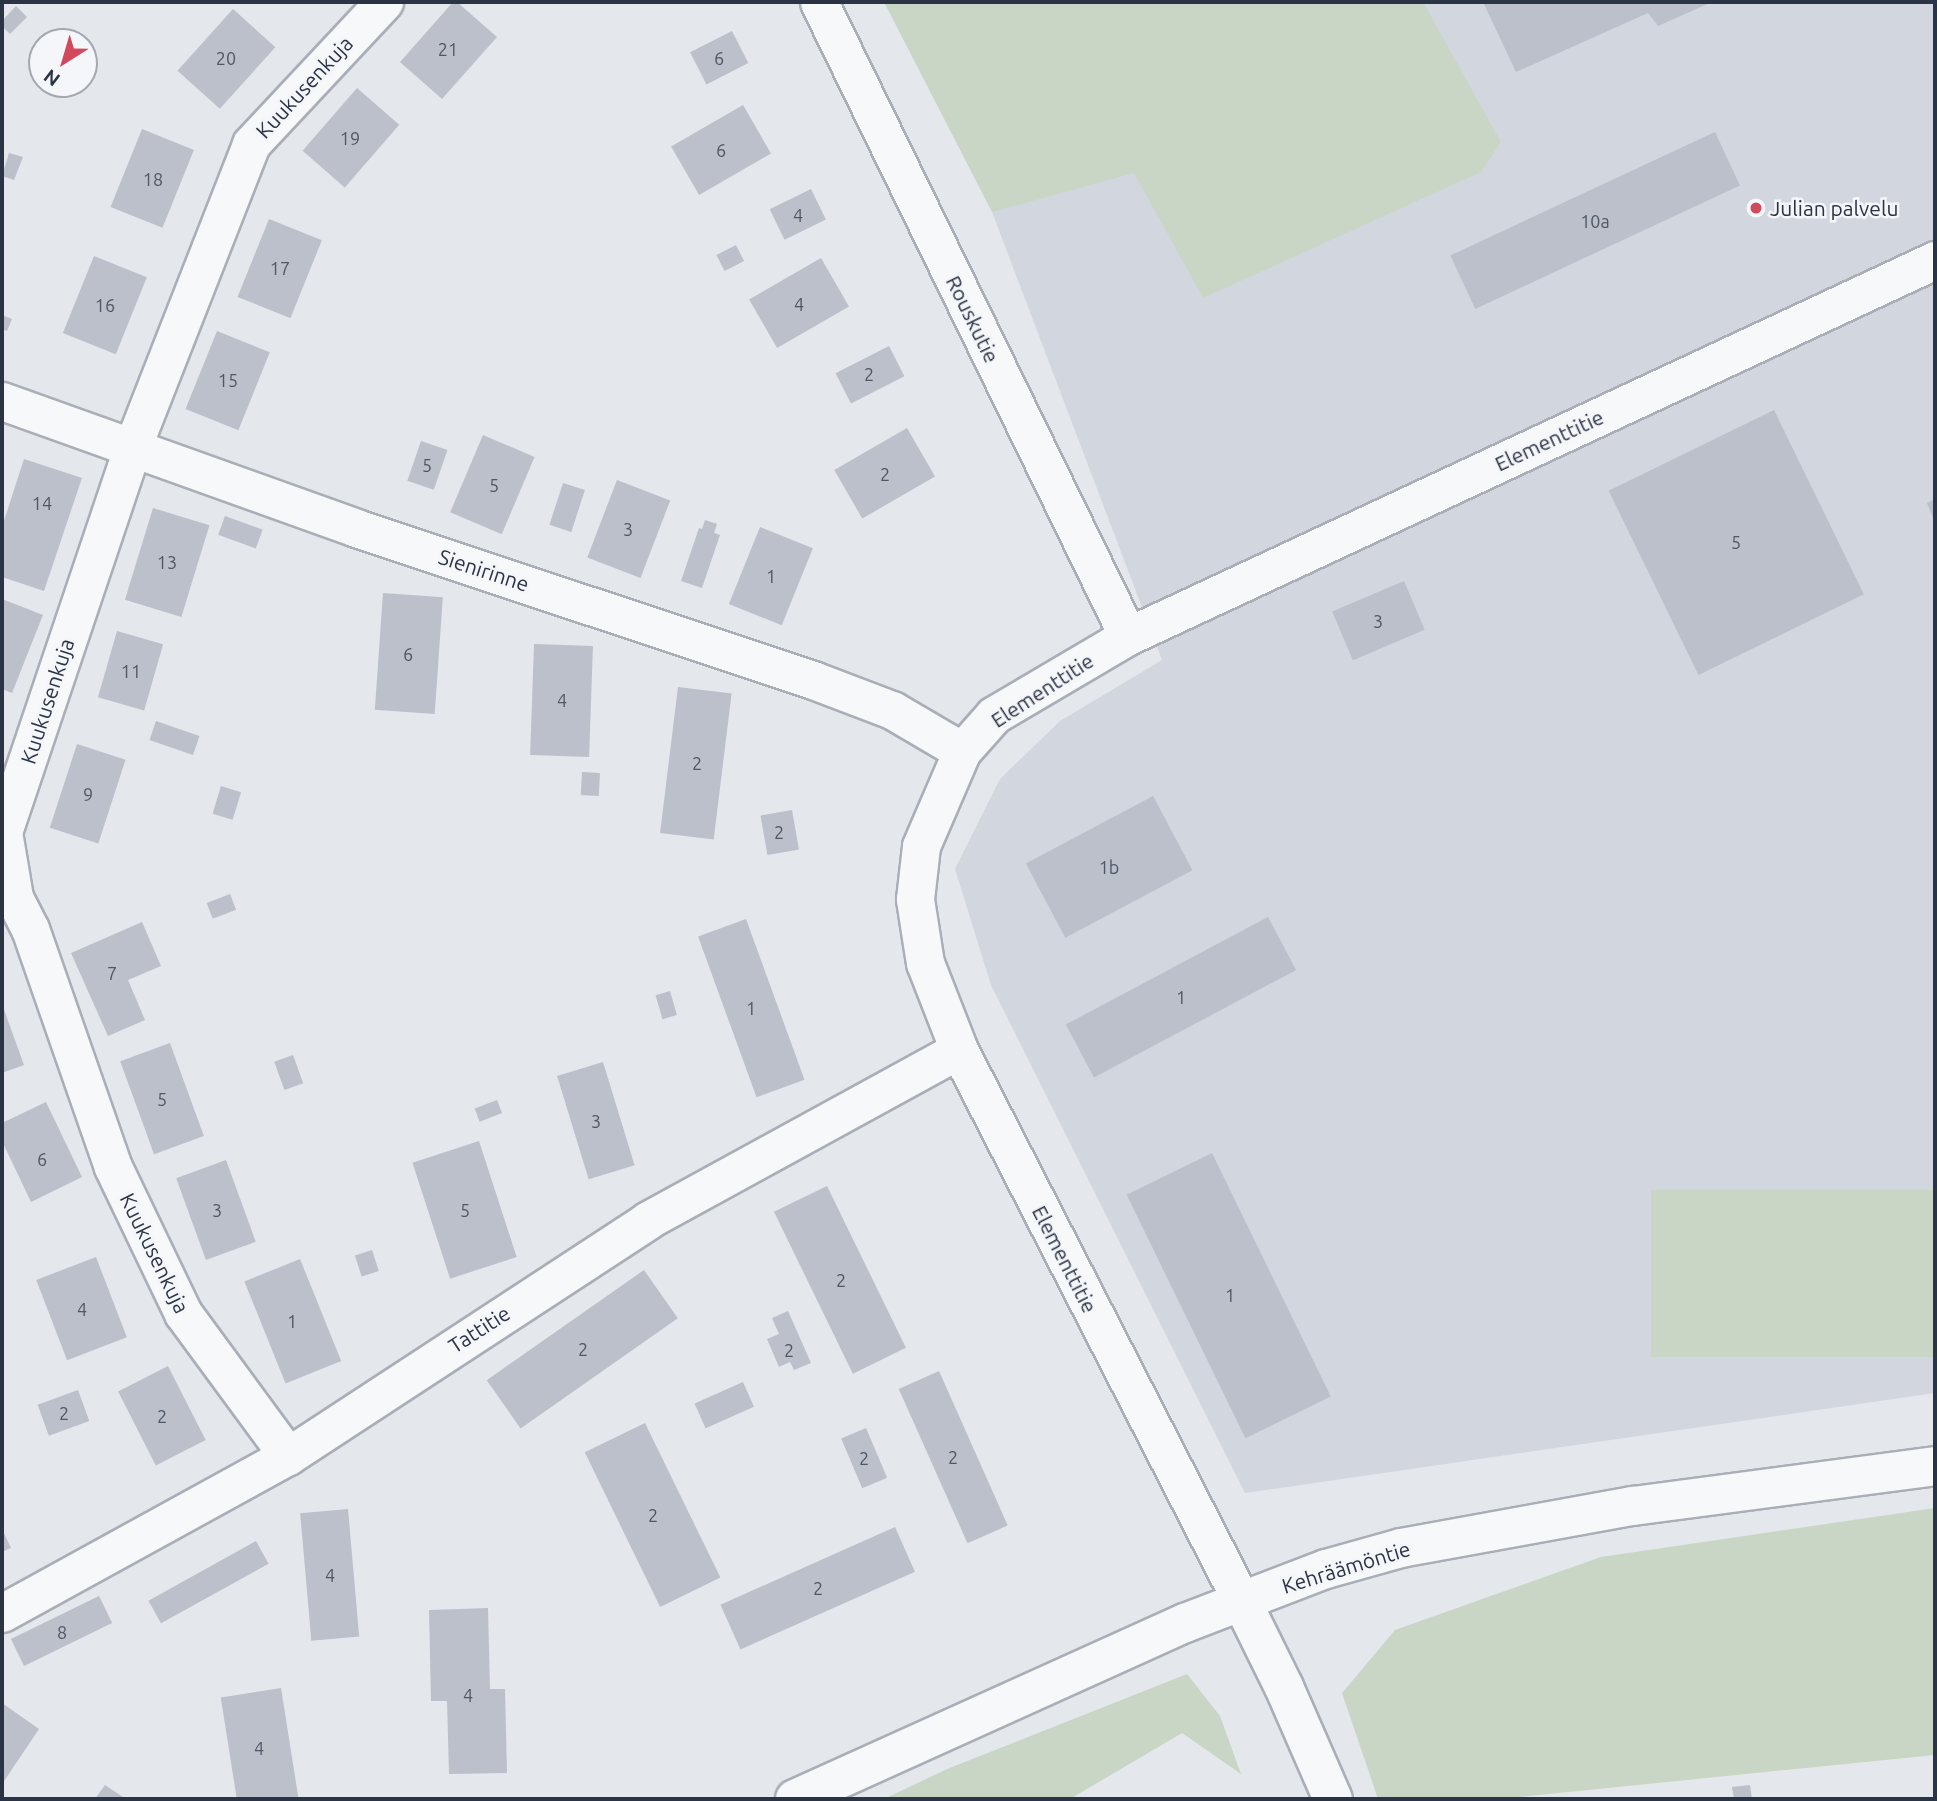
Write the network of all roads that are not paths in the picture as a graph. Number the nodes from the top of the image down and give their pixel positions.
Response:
1 (384, 2) edge
2 (819, 2) edge
3 (1935, 260) edge
4 (2, 401) edge
5 (132, 448) junction
6 (1128, 636) junction
7 (962, 751) junction
8 (959, 1050) junction
9 (288, 1455) junction
10 (1935, 1466) edge
11 (1241, 1600) junction
12 (2, 1613) edge
13 (795, 1799) edge
14 (1332, 1799) edge

1 - 5 street, Kuukusenkuja
2 - 6 street, Rouskutie
3 - 6 street, Elementtitie
4 - 5 street, Sienirinne
5 - 7 street, Sienirinne
5 - 9 street, Kuukusenkuja
6 - 7 street, Elementtitie
7 - 8 street, Elementtitie
8 - 9 street, Tattitie
8 - 11 street, Elementtitie
9 - 12 street, Tattitie
10 - 11 street, Kehräämöntie
11 - 13 street, Kehräämöntie
11 - 14 street

